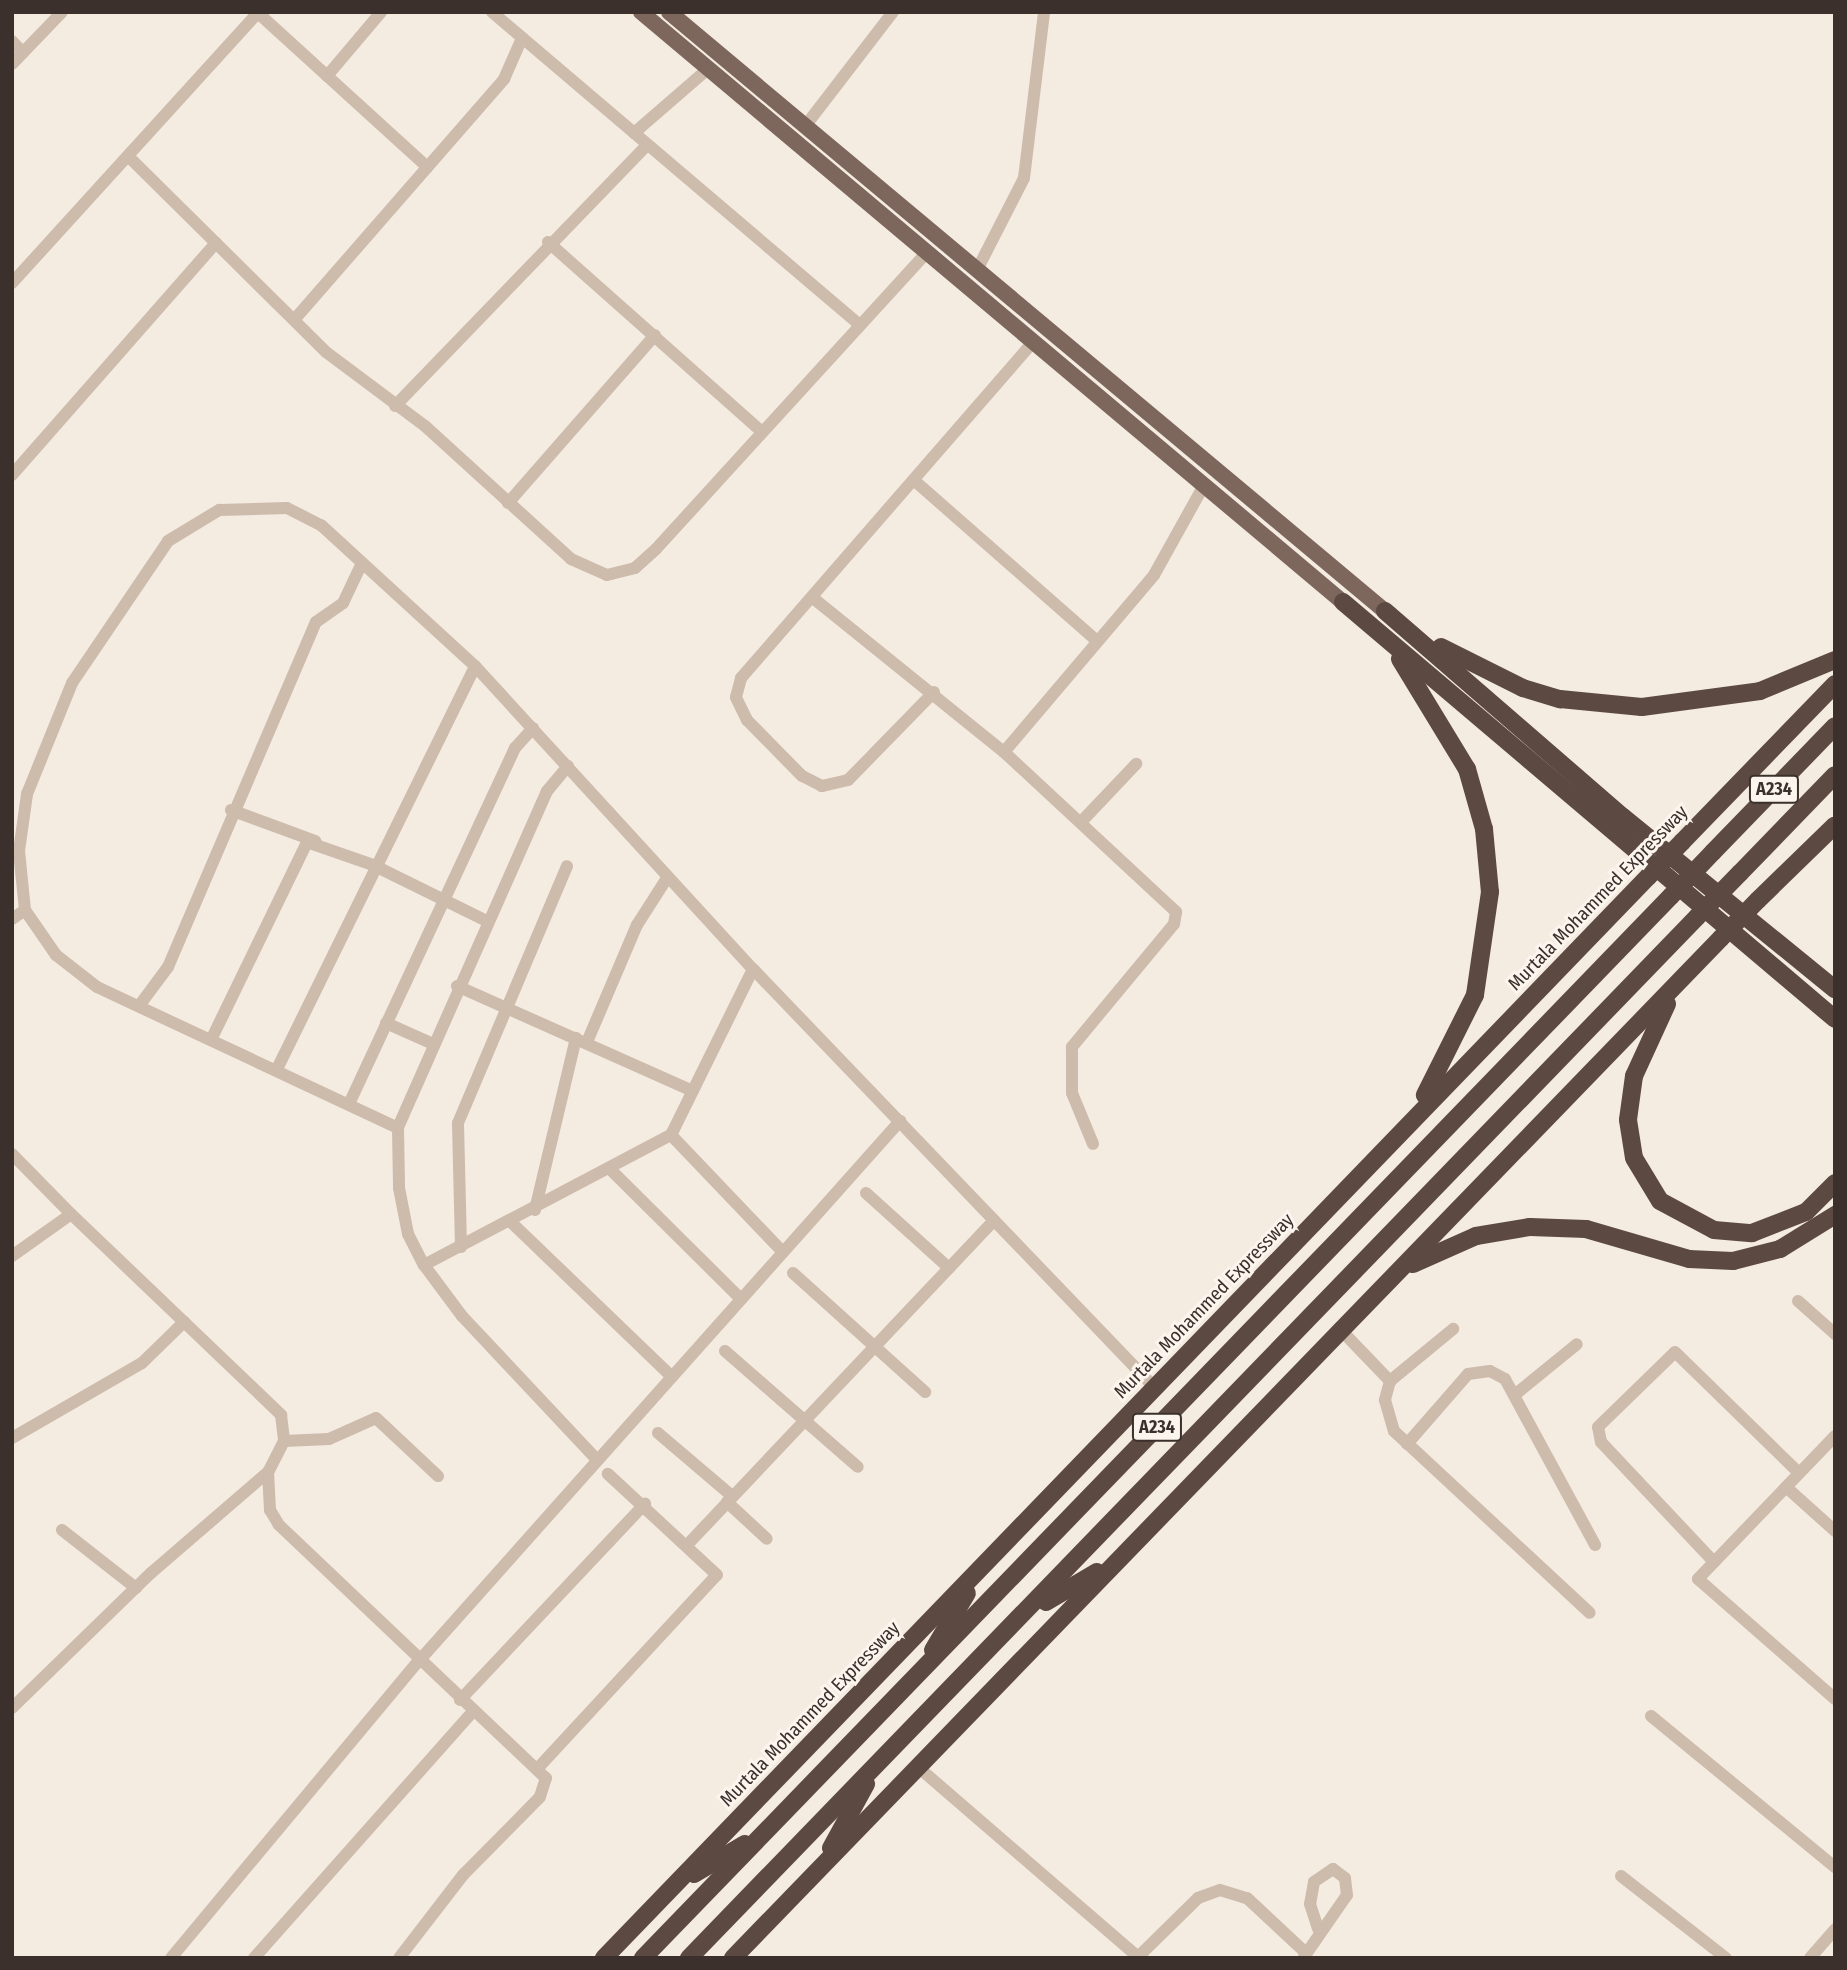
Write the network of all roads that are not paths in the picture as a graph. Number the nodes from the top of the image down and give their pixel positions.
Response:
1 (62, 12) edge
2 (381, 12) edge
3 (492, 12) edge
4 (641, 12) edge
5 (669, 12) edge
6 (893, 12) edge
7 (1044, 12) edge
8 (259, 13) edge
9 (522, 38) junction
10 (12, 41) edge
11 (23, 53) junction
12 (12, 64) edge
13 (708, 68) junction
14 (327, 76) junction
15 (806, 125) junction
16 (634, 133) junction
17 (646, 146) junction
18 (131, 159) junction
19 (427, 167) junction
20 (548, 242) junction
21 (216, 243) junction
22 (927, 252) junction
23 (978, 268) junction
24 (12, 283) edge
25 (294, 320) junction
26 (860, 325) junction
27 (655, 335) junction
28 (1034, 341) junction
29 (396, 406) junction
30 (762, 432) junction
31 (12, 475) edge
32 (916, 482) junction
33 (1204, 485) junction
34 (508, 503) junction
35 (362, 563) junction
36 (813, 598) junction
37 (1343, 602) junction
38 (1385, 611) junction
39 (1097, 640) junction
40 (1835, 660) edge
41 (475, 666) junction
42 (1835, 684) edge
43 (934, 692) junction
44 (1835, 726) edge
45 (533, 728) junction
46 (1004, 752) junction
47 (1136, 764) dead end
48 (568, 766) junction
49 (1835, 775) edge
50 (231, 810) junction
51 (1082, 821) junction
52 (1835, 825) edge
53 (316, 841) junction
54 (373, 865) junction
55 (567, 866) dead end
56 (667, 878) junction
57 (443, 900) junction
58 (25, 910) junction
59 (12, 919) edge
60 (487, 921) junction
61 (1693, 967) junction
62 (752, 969) junction
63 (457, 986) junction
64 (1835, 989) edge
65 (139, 1006) junction
66 (507, 1008) junction
67 (1835, 1019) edge
68 (386, 1023) junction
69 (211, 1040) junction
70 (582, 1040) junction
71 (433, 1044) junction
72 (277, 1069) junction
73 (693, 1091) junction
74 (349, 1104) junction
75 (900, 1121) junction
76 (398, 1128) junction
77 (671, 1135) junction
78 (1393, 1139) junction
79 (1093, 1144) dead end
80 (12, 1154) edge
81 (612, 1171) junction
82 (1835, 1183) edge
83 (866, 1193) dead end
84 (535, 1210) junction
85 (71, 1213) junction
86 (1835, 1215) edge
87 (994, 1220) junction
88 (512, 1223) junction
89 (461, 1247) junction
90 (783, 1252) junction
91 (12, 1256) edge
92 (424, 1265) junction
93 (949, 1268) junction
94 (793, 1273) dead end
95 (741, 1299) junction
96 (1366, 1300) junction
97 (1798, 1301) dead end
98 (184, 1322) junction
99 (1339, 1328) junction
100 (1453, 1329) dead end
101 (1835, 1334) edge
102 (1577, 1344) dead end
103 (875, 1346) junction
104 (725, 1351) dead end
105 (672, 1377) junction
106 (1390, 1381) junction
107 (1155, 1388) junction
108 (925, 1392) dead end
109 (1517, 1393) junction
110 (804, 1421) junction
111 (658, 1433) dead end
112 (1835, 1436) edge
113 (12, 1438) edge
114 (284, 1441) junction
115 (1407, 1444) junction
116 (597, 1460) junction
117 (858, 1468) dead end
118 (268, 1472) junction
119 (1799, 1473) junction
120 (608, 1474) dead end
121 (438, 1476) dead end
122 (1786, 1487) junction
123 (730, 1499) junction
124 (645, 1504) junction
125 (62, 1530) dead end
126 (1835, 1531) edge
127 (767, 1539) dead end
128 (689, 1542) junction
129 (1595, 1545) dead end
130 (1118, 1560) junction
131 (1714, 1562) junction
132 (981, 1569) junction
133 (135, 1588) junction
134 (1028, 1612) junction
135 (1590, 1613) dead end
136 (418, 1662) junction
137 (918, 1675) junction
138 (1835, 1699) edge
139 (460, 1700) junction
140 (12, 1708) edge
141 (473, 1711) junction
142 (1651, 1716) dead end
143 (878, 1761) junction
144 (918, 1767) junction
145 (538, 1769) junction
146 (766, 1831) junction
147 (1835, 1867) edge
148 (819, 1870) junction
149 (1621, 1876) dead end
150 (672, 1887) junction
151 (1318, 1929) dead end
152 (1835, 1929) edge
153 (1304, 1955) edge
154 (1138, 1957) edge
155 (171, 1958) edge
156 (254, 1958) edge
157 (399, 1958) edge
158 (604, 1958) edge
159 (643, 1958) edge
160 (690, 1958) edge
161 (733, 1958) edge
162 (1726, 1958) edge
163 (1810, 1958) edge

1 - 11 street
2 - 14 street
3 - 9 street
4 - 13 main road
5 - 15 main road
6 - 15 street
7 - 23 street
8 - 14 street
8 - 18 street
9 - 16 street
9 - 19 street
10 - 11 street
11 - 12 street
13 - 16 street
13 - 22 main road
14 - 19 street
15 - 23 main road
16 - 17 street
17 - 20 street
17 - 26 street
18 - 21 street
18 - 24 street
19 - 25 street
20 - 27 street
20 - 29 street
21 - 25 street
21 - 31 street
22 - 26 street
22 - 28 main road
23 - 38 main road
25 - 29 street
26 - 30 street
27 - 30 street
27 - 34 street
28 - 32 street
28 - 33 main road
29 - 34 street
30 - 34 street
32 - 36 street
32 - 39 street
33 - 37 main road
33 - 39 street
35 - 41 street
35 - 50 street
35 - 58 street
36 - 43 street
36 - 43 street
37 - 67 highway
37 - 78 highway
38 - 40 highway
38 - 64 highway
39 - 46 street
41 - 45 street
41 - 54 street
42 - 78 highway, Murtala Mohammed Expressway, bridge
43 - 46 street
44 - 137 highway, A234, bridge
45 - 48 street
45 - 57 street
46 - 51 street
47 - 51 street
48 - 56 street
48 - 60 street
49 - 134 highway, A234, bridge
50 - 53 street
50 - 65 street
51 - 79 street
52 - 61 highway, bridge
53 - 54 street
53 - 69 street
54 - 57 street
54 - 72 street
55 - 66 street
56 - 62 street
56 - 70 street
57 - 60 street
57 - 68 street
58 - 59 street
58 - 65 street
60 - 63 street
61 - 82 highway
61 - 96 highway
62 - 73 street
62 - 75 street
63 - 66 street
63 - 71 street
65 - 69 street
66 - 70 street
66 - 89 street
68 - 71 street
68 - 74 street
69 - 72 street
70 - 73 street
70 - 84 street
71 - 76 street
72 - 74 street
73 - 77 street
74 - 76 street
75 - 87 street
75 - 90 street
76 - 92 street
77 - 81 street
77 - 90 street
78 - 107 highway, Murtala Mohammed Expressway
80 - 85 street
81 - 84 street
81 - 95 street
83 - 93 street
84 - 88 street
85 - 91 street
85 - 98 street
86 - 96 highway
87 - 93 street
87 - 107 street
88 - 89 street
88 - 105 street
89 - 92 street
90 - 95 street
92 - 116 street
93 - 103 street
94 - 103 street
95 - 105 street
96 - 99 highway
97 - 101 street
98 - 113 street
98 - 114 street
99 - 106 street
99 - 130 highway
100 - 106 street
102 - 109 street
103 - 108 street
103 - 110 street
104 - 110 street
105 - 116 street
106 - 115 street
107 - 132 highway, Murtala Mohammed Expressway
109 - 115 street
109 - 129 street
110 - 117 street
110 - 123 street
111 - 123 street
112 - 119 street
114 - 118 street
114 - 121 street
115 - 135 street
116 - 136 street
118 - 133 street
118 - 136 street
119 - 122 street
119 - 131 street
120 - 124 street
122 - 126 street
122 - 131 street
123 - 127 street
123 - 128 street
124 - 128 street
124 - 139 street
125 - 133 street
128 - 145 street
130 - 134 highway
130 - 144 highway
131 - 138 street
132 - 137 highway
132 - 150 highway, Murtala Mohammed Expressway
133 - 140 street
134 - 143 highway, A234
136 - 139 street
136 - 155 street
137 - 146 highway, A234
139 - 141 street
141 - 145 street
141 - 156 street
142 - 147 street
143 - 148 highway
143 - 160 highway, A234
144 - 148 highway
144 - 154 street
145 - 157 street
146 - 150 highway
146 - 159 highway, A234
148 - 161 highway
149 - 162 street
150 - 158 highway, Murtala Mohammed Expressway
151 - 153 street
152 - 163 street
153 - 154 street

